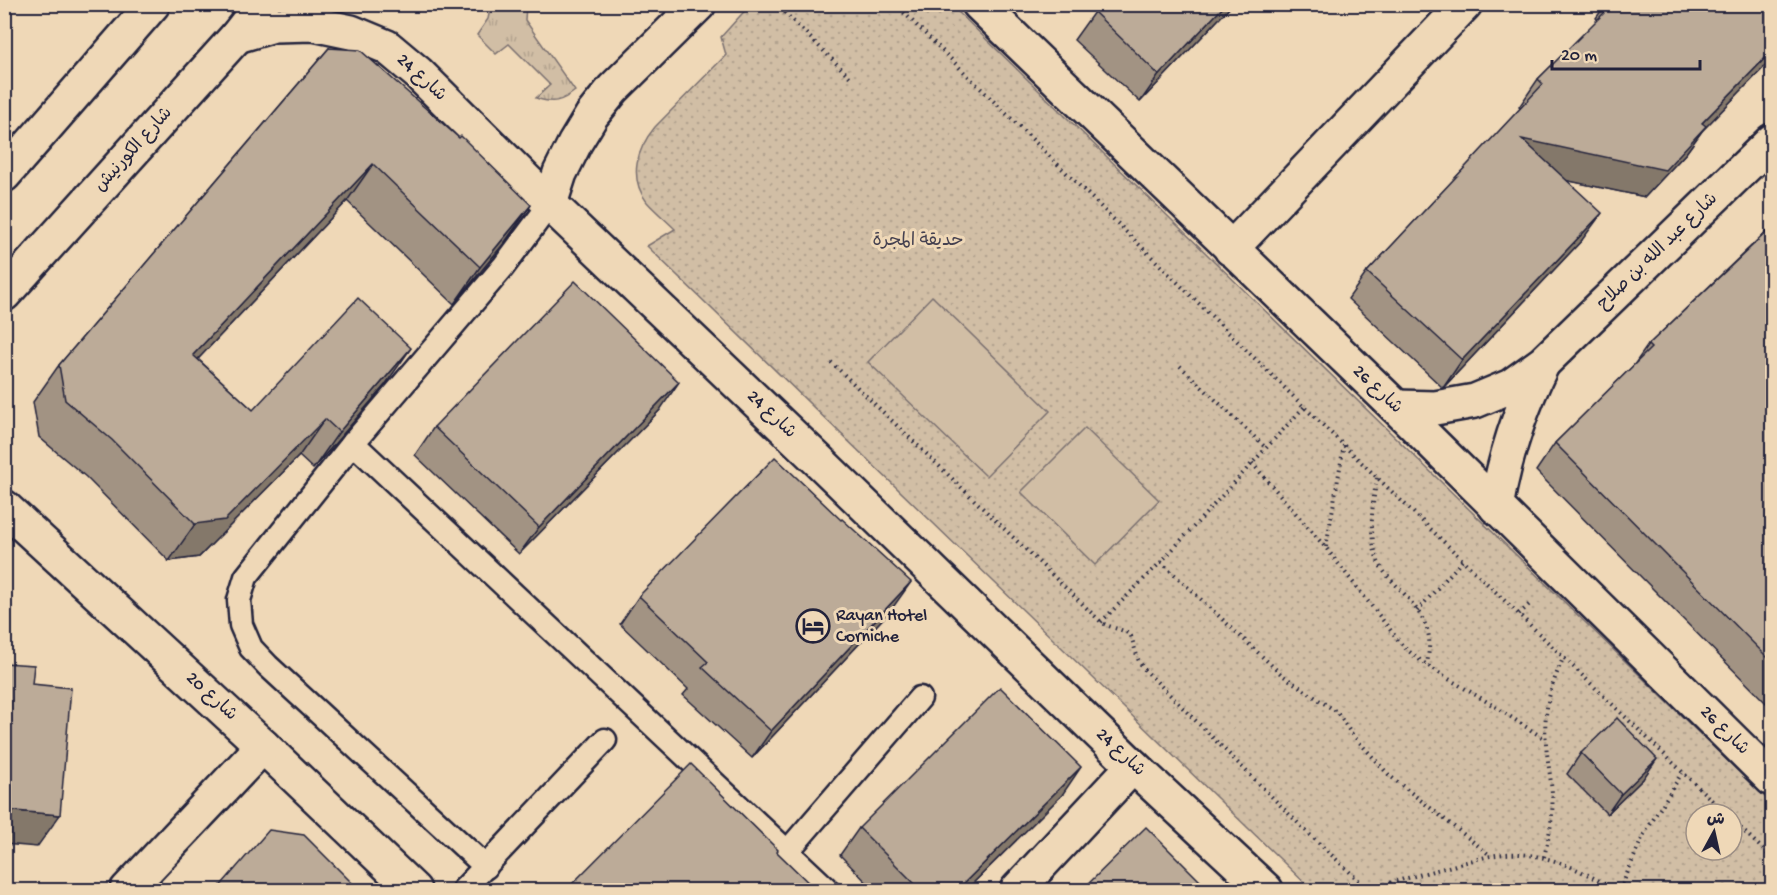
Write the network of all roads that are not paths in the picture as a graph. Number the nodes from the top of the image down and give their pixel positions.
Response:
1 (153, 4) edge
2 (262, 4) edge
3 (699, 4) edge
4 (979, 4) edge
5 (1464, 4) edge
6 (237, 36) junction
7 (1773, 141) edge
8 (4, 175) edge
9 (550, 204) junction
10 (1231, 249) junction
11 (4, 294) edge
12 (1543, 363) junction
13 (1396, 407) junction
14 (353, 443) junction
15 (4, 507) edge
16 (1496, 507) junction
17 (920, 698) dead end
18 (605, 740) dead end
19 (263, 746) junction
20 (1133, 766) junction
21 (1773, 779) edge
22 (787, 852) junction
23 (486, 867) junction
24 (127, 891) edge
25 (414, 891) edge
26 (463, 891) edge
27 (828, 891) edge
28 (1017, 891) edge
29 (1266, 891) edge

1 - 8 street
2 - 6 street, شارع الكورنيش
3 - 9 street
4 - 10 street, شارع 26
5 - 10 street
6 - 9 street, شارع 24
6 - 11 street, شارع الكورنيش
7 - 12 street, شارع عبد الله بن صلاح
9 - 14 lane
9 - 20 street, شارع 24
10 - 13 street, شارع 26
12 - 13 street, شارع عبد الله بن صلاح
12 - 16 street, شارع عبد الله بن صلاح
13 - 16 street, شارع 26
14 - 22 lane
14 - 23 lane
15 - 19 street, شارع 20
16 - 21 street, شارع 26
17 - 22 lane
18 - 23 lane
19 - 24 street
19 - 25 street, شارع 20
20 - 28 street
20 - 29 street, شارع 24
22 - 27 lane
23 - 26 lane

